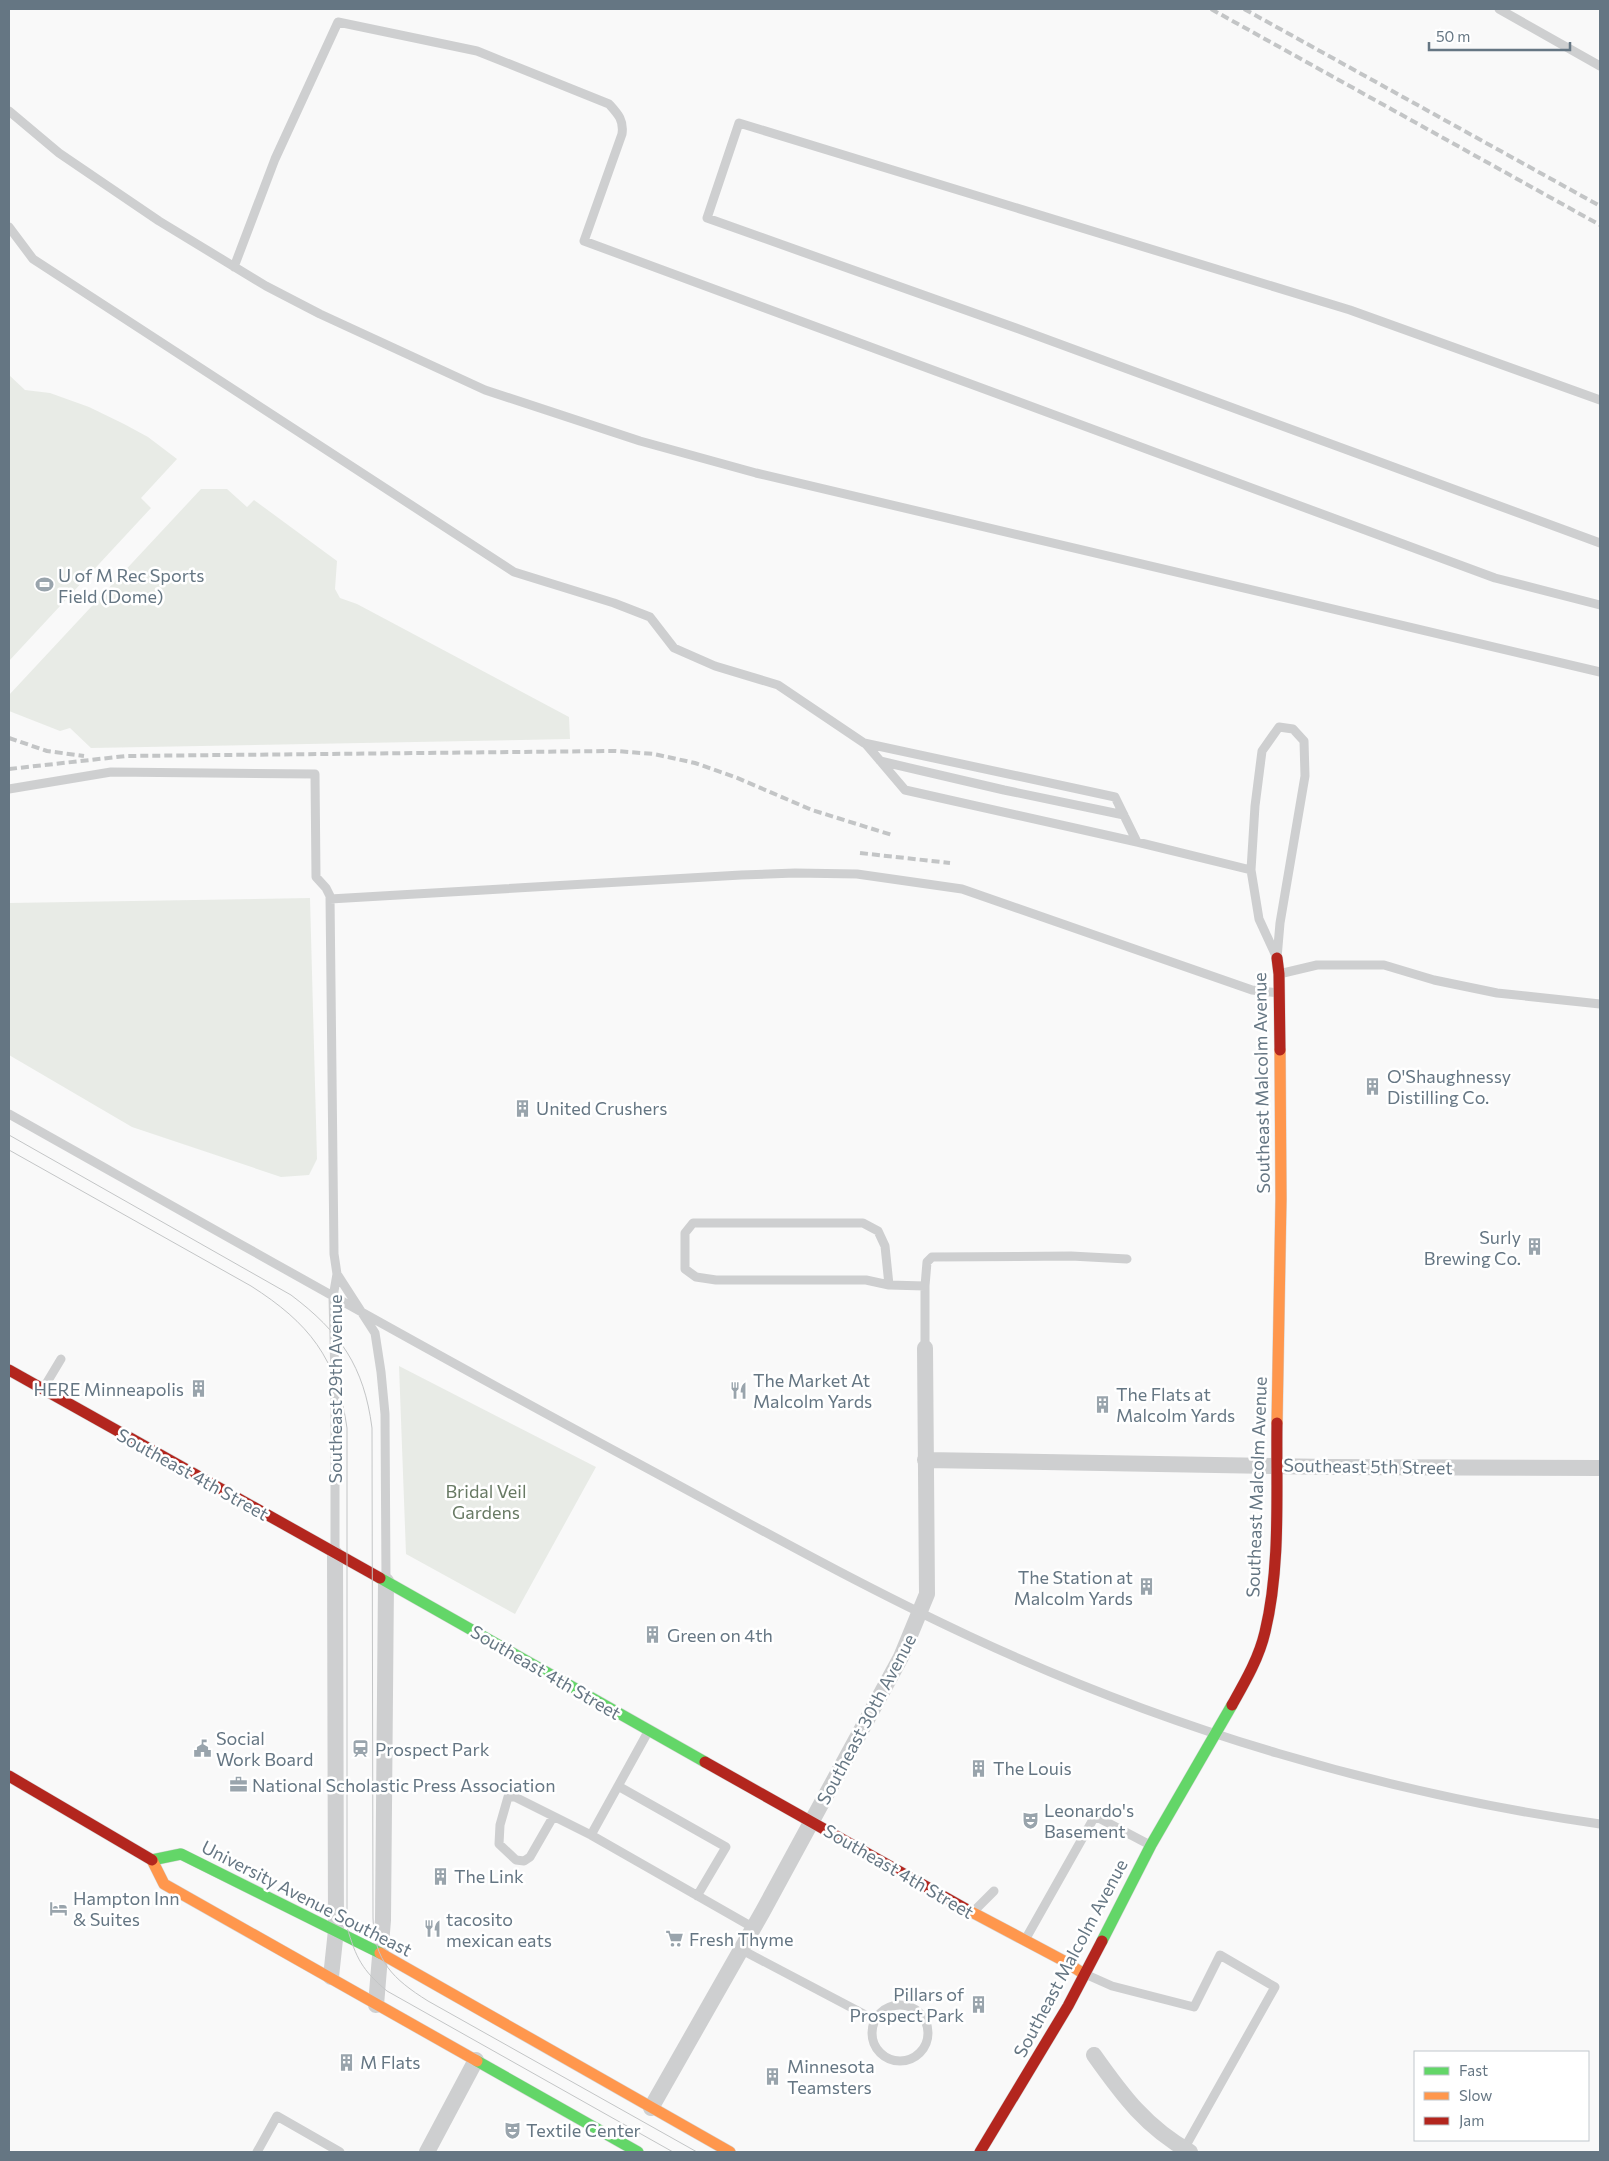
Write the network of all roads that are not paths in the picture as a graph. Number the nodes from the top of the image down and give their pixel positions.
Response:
1 (1499, 9) edge
2 (1600, 66) edge
3 (9, 110) edge
4 (9, 227) edge
5 (234, 267) junction
6 (1600, 400) edge
7 (1600, 543) edge
8 (1600, 605) edge
9 (1600, 672) edge
10 (864, 743) junction
11 (880, 760) junction
12 (9, 789) edge
13 (1124, 815) junction
14 (1137, 842) junction
15 (1251, 870) junction
16 (330, 899) junction
17 (1276, 958) junction
18 (1279, 974) junction
19 (1279, 993) junction
20 (1600, 1004) edge
21 (9, 1114) edge
22 (1127, 1259) dead end
23 (337, 1274) junction
24 (889, 1285) junction
25 (925, 1286) junction
26 (333, 1297) junction
27 (362, 1312) junction
28 (926, 1348) joint
29 (61, 1359) dead end
30 (9, 1370) edge
31 (43, 1389) junction
32 (926, 1460) junction
33 (1276, 1465) junction
34 (1600, 1468) edge
35 (335, 1554) junction
36 (386, 1581) junction
37 (920, 1613) junction
38 (649, 1730) junction
39 (1215, 1733) junction
40 (9, 1776) edge
41 (618, 1786) junction
42 (554, 1817) junction
43 (812, 1821) junction
44 (1600, 1824) edge
45 (591, 1835) junction
46 (1151, 1845) junction
47 (152, 1860) junction
48 (994, 1891) dead end
49 (697, 1896) junction
50 (972, 1913) junction
51 (754, 1928) junction
52 (336, 1930) junction
53 (1025, 1941) junction
54 (742, 1950) junction
55 (381, 1953) junction
56 (1084, 1974) junction
57 (331, 1977) junction
58 (376, 2004) junction
59 (875, 2020) junction
60 (1094, 2055) dead end
61 (476, 2060) junction
62 (651, 2108) junction
63 (1187, 2150) edge
64 (257, 2152) edge
65 (340, 2152) edge
66 (427, 2152) edge
67 (638, 2152) edge
68 (730, 2152) edge
69 (980, 2152) edge

1 - 2 lane
3 - 5 lane
4 - 10 lane
5 - 8 lane
5 - 9 lane
6 - 7 lane
10 - 11 lane
10 - 13 lane
11 - 13 lane
11 - 14 lane
12 - 16 lane
13 - 14 lane
14 - 15 lane
15 - 17 lane
15 - 17 lane
16 - 19 lane
16 - 23 lane
17 - 18 street, Southeast Malcolm Avenue
18 - 19 street, Southeast Malcolm Avenue
18 - 20 lane
19 - 33 street, Southeast Malcolm Avenue
21 - 26 lane
22 - 25 lane
23 - 26 lane, Southeast 29th Avenue
23 - 27 lane, Southeast 29th Avenue
24 - 24 lane
24 - 25 lane
25 - 28 lane
26 - 27 lane
26 - 35 lane, Southeast 29th Avenue
27 - 36 lane, Southeast 29th Avenue
27 - 37 lane
28 - 32 street, Southeast 30th Avenue
29 - 31 lane
30 - 31 street, Southeast 4th Street
31 - 35 street, Southeast 4th Street
32 - 33 street, Southeast 5th Street
32 - 37 street, Southeast 30th Avenue
33 - 34 street, Southeast 5th Street
33 - 39 street, Southeast Malcolm Avenue
35 - 36 street, Southeast 4th Street
35 - 52 street, Southeast 29th Avenue
36 - 38 street, Southeast 4th Street
36 - 55 street, Southeast 29th Avenue
37 - 39 lane
37 - 43 street, Southeast 30th Avenue
38 - 41 lane
38 - 43 street, Southeast 4th Street
39 - 44 lane
39 - 46 street, Southeast Malcolm Avenue
40 - 47 street
41 - 45 lane
41 - 49 lane
42 - 42 lane
42 - 45 lane
43 - 50 street, Southeast 4th Street
43 - 51 street, Southeast 30th Avenue
45 - 49 lane
46 - 53 lane
46 - 56 street, Southeast Malcolm Avenue
47 - 52 street, University Avenue Southeast
47 - 57 street
48 - 50 lane
49 - 51 lane
50 - 53 street, Southeast 4th Street
51 - 54 street, Southeast 30th Avenue
52 - 55 street, University Avenue Southeast
52 - 57 street, Southeast 29th Avenue
53 - 56 street, Southeast 4th Street
54 - 59 lane
54 - 62 street, Southeast 30th Avenue
55 - 58 street, Southeast 29th Avenue
55 - 62 street, University Avenue Southeast
56 - 63 lane
56 - 69 street, Southeast Malcolm Avenue
57 - 58 street
58 - 61 street
59 - 59 lane
60 - 63 street
61 - 66 street
61 - 67 street
62 - 68 street, University Avenue Southeast
64 - 65 lane

